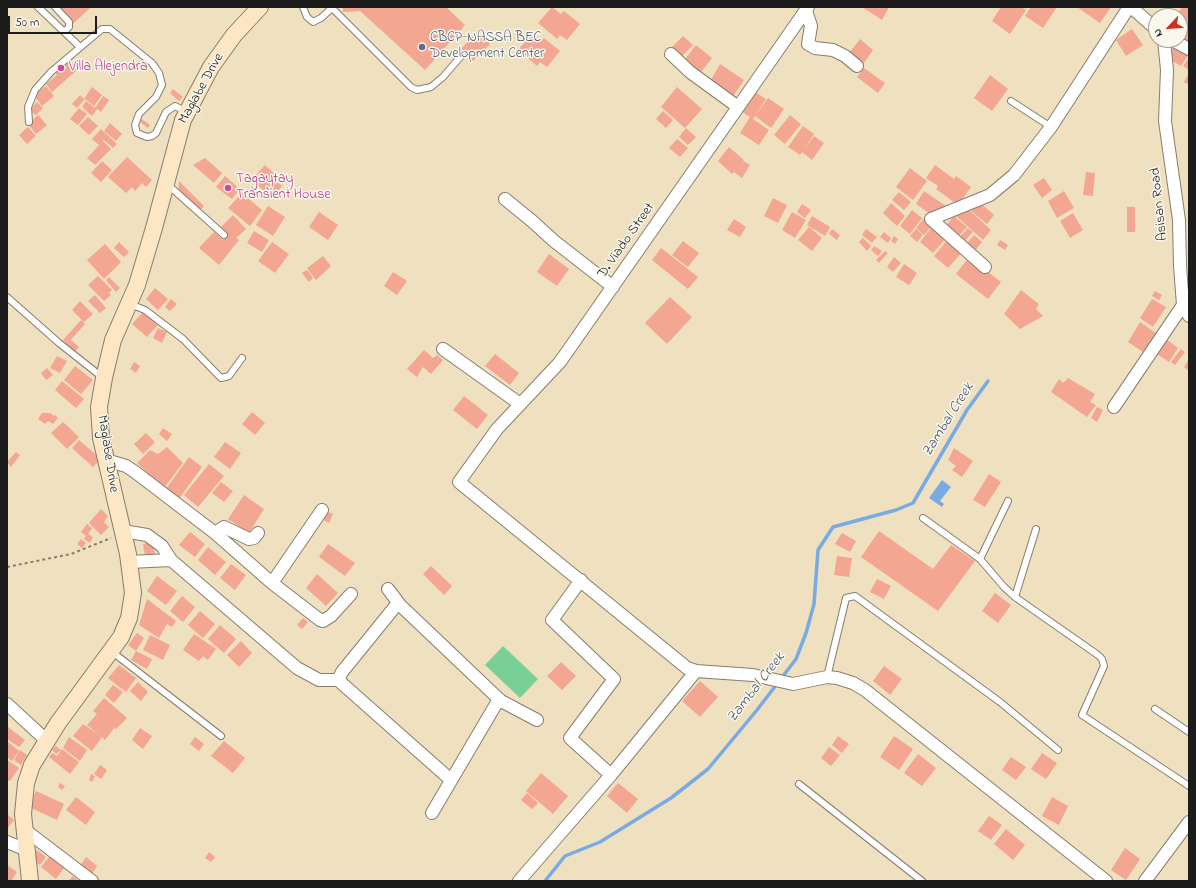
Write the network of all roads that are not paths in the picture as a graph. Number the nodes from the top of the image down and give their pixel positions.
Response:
1 (38, 7) edge
2 (55, 7) edge
3 (260, 7) edge
4 (303, 7) edge
5 (1130, 7) edge
6 (333, 8) edge
7 (807, 9) edge
8 (1148, 22) edge
9 (64, 32) junction
10 (80, 47) junction
11 (1165, 48) edge
12 (671, 54) dead end
13 (462, 55) dead end
14 (857, 66) dead end
15 (1011, 101) dead end
16 (738, 107) junction
17 (187, 112) junction
18 (29, 122) dead end
19 (1051, 127) junction
20 (166, 183) junction
21 (505, 199) dead end
22 (224, 234) dead end
23 (985, 267) dead end
24 (613, 287) junction
25 (7, 297) edge
26 (129, 303) junction
27 (1186, 311) edge
28 (443, 349) dead end
29 (242, 358) dead end
30 (104, 378) junction
31 (520, 404) junction
32 (1114, 407) dead end
33 (106, 460) junction
34 (1008, 501) dead end
35 (322, 510) dead end
36 (923, 518) dead end
37 (1036, 529) dead end
38 (123, 531) junction
39 (215, 533) junction
40 (258, 533) dead end
41 (980, 559) junction
42 (171, 560) junction
43 (129, 562) junction
44 (580, 580) junction
45 (272, 583) junction
46 (388, 589) dead end
47 (351, 594) dead end
48 (1015, 597) junction
49 (398, 603) junction
50 (111, 651) junction
51 (696, 671) junction
52 (827, 677) junction
53 (338, 680) junction
54 (499, 699) junction
55 (7, 704) edge
56 (1155, 709) dead end
57 (537, 720) dead end
58 (1189, 732) edge
59 (221, 736) dead end
60 (47, 741) junction
61 (1058, 750) dead end
62 (611, 775) junction
63 (451, 780) junction
64 (798, 784) dead end
65 (1189, 786) edge
66 (432, 812) dead end
67 (1189, 822) edge
68 (25, 830) junction
69 (7, 842) edge
70 (27, 850) junction
71 (30, 881) edge
72 (92, 881) edge
73 (519, 881) edge
74 (922, 881) edge
75 (1106, 881) edge
76 (1145, 881) edge

1 - 9 lane
2 - 9 lane
3 - 17 main road, Maglabe Drive
4 - 6 lane
5 - 8 street
5 - 19 street
6 - 13 lane
7 - 14 street
7 - 16 street, D. Viado Street
9 - 10 lane
10 - 17 lane
10 - 18 lane
11 - 27 street, Asisan Road
12 - 16 street
15 - 19 lane
16 - 24 street, D. Viado Street
17 - 20 main road, Maglabe Drive
19 - 23 street
20 - 22 lane
20 - 26 main road, Maglabe Drive
21 - 24 street
24 - 31 street, D. Viado Street
25 - 30 lane
26 - 29 lane
26 - 30 main road, Maglabe Drive
27 - 32 street
28 - 31 street
30 - 33 main road, Maglabe Drive
31 - 44 street, D. Viado Street
33 - 38 main road, Maglabe Drive
33 - 39 street
34 - 41 lane
35 - 45 street
36 - 41 lane
37 - 48 lane
38 - 42 street
38 - 43 main road, Maglabe Drive
39 - 40 street
39 - 45 street
41 - 48 lane
42 - 43 street
42 - 53 street
43 - 50 main road, Maglabe Drive
44 - 51 street
44 - 62 street
45 - 47 street
46 - 49 street
48 - 65 lane
49 - 53 street
49 - 54 street
50 - 59 lane
50 - 60 main road, Maglabe Drive
51 - 52 street
51 - 62 street
52 - 61 lane
52 - 75 street
53 - 63 street
54 - 57 street
54 - 63 street
55 - 60 street
56 - 58 lane
60 - 68 main road, Maglabe Drive
62 - 73 street
63 - 66 street
64 - 74 lane
67 - 76 street
68 - 70 main road, Maglabe Drive
68 - 72 street
69 - 70 street
70 - 71 main road, Maglabe Drive

